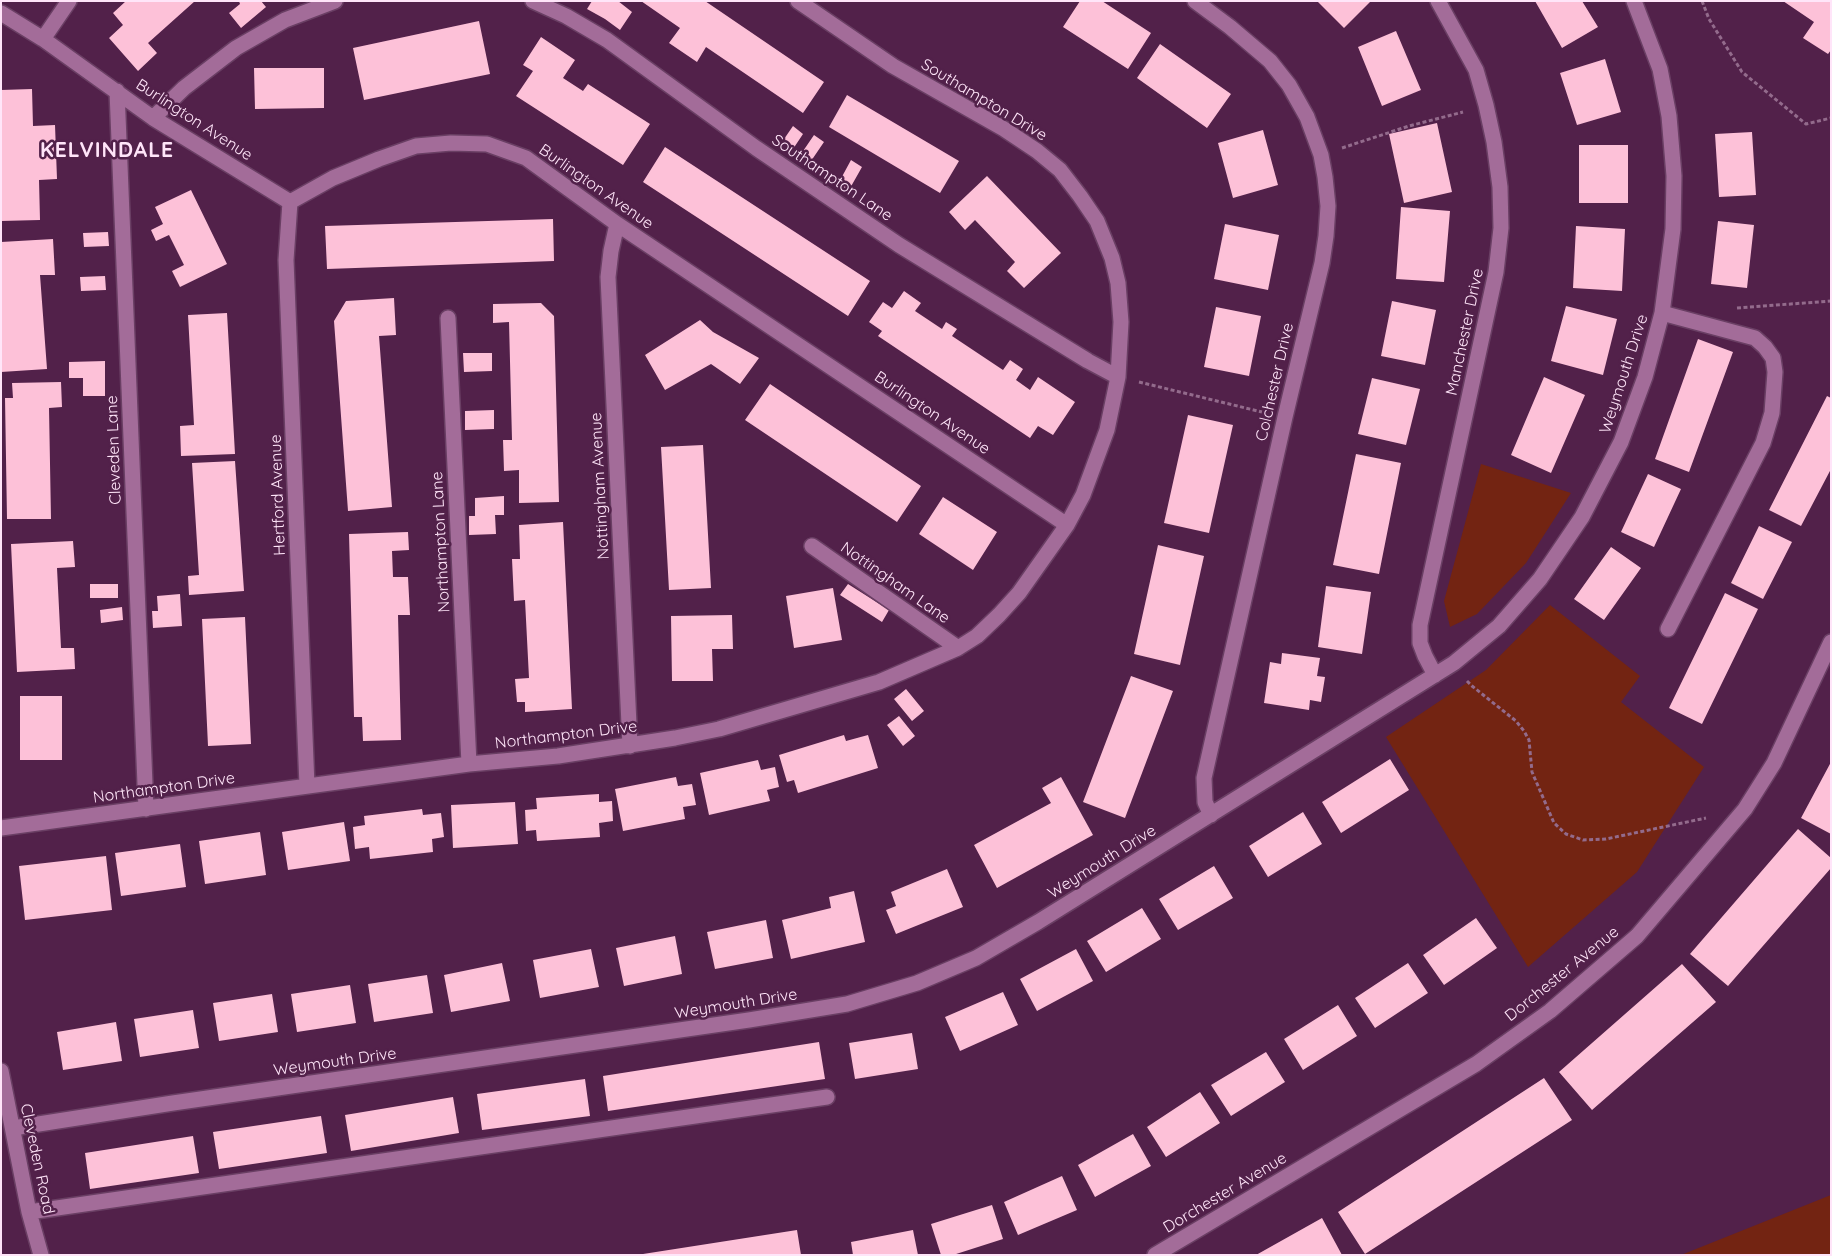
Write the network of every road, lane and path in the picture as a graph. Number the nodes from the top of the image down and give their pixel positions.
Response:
1 (69, 1) edge
2 (335, 1) edge
3 (533, 1) edge
4 (798, 1) edge
5 (1195, 1) edge
6 (1438, 1) edge
7 (1634, 1) edge
8 (1702, 1) edge
9 (1, 13) edge
10 (43, 39) junction
11 (117, 90) junction
12 (1486, 106) junction
13 (153, 118) junction
14 (1831, 118) edge
15 (1320, 155) junction
16 (290, 202) junction
17 (617, 224) junction
18 (1831, 301) edge
19 (1732, 308) dead end
20 (1662, 313) junction
21 (448, 318) dead end
22 (1118, 377) junction
23 (1284, 417) junction
24 (1067, 524) junction
25 (812, 546) dead end
26 (1668, 629) dead end
27 (1831, 642) edge
28 (958, 648) junction
29 (1454, 663) junction
30 (1435, 675) junction
31 (630, 746) junction
32 (469, 764) junction
33 (307, 786) junction
34 (146, 809) junction
35 (1211, 815) junction
36 (1708, 817) dead end
37 (1, 828) edge
38 (1, 1070) edge
39 (826, 1097) dead end
40 (13, 1128) junction
41 (30, 1212) junction
42 (40, 1255) edge
43 (1155, 1255) edge

1 - 10 street
2 - 13 street
3 - 22 street, Southampton Lane
4 - 22 street, Southampton Drive
5 - 15 street, Colchester Drive
6 - 12 street, Manchester Drive
7 - 20 street, Weymouth Drive
8 - 14 path
9 - 10 street, Burlington Avenue
10 - 11 street, Burlington Avenue
11 - 13 street, Burlington Avenue
11 - 34 street, Cleveden Lane
12 - 15 path
12 - 30 street, Manchester Drive
13 - 16 street, Burlington Avenue
15 - 23 street, Colchester Drive
16 - 17 street, Burlington Avenue
16 - 33 street, Hertford Avenue
17 - 24 street, Burlington Avenue
17 - 31 street, Nottingham Avenue
18 - 19 path
20 - 26 street
20 - 29 street, Weymouth Drive
21 - 32 street, Northampton Lane
22 - 23 path
22 - 24 street, Southampton Drive
23 - 35 street, Colchester Drive
24 - 28 street, Northampton Drive
25 - 28 street, Nottingham Lane
27 - 43 street, Dorchester Avenue
28 - 31 street, Northampton Drive
29 - 30 street, Weymouth Drive
29 - 36 path
30 - 35 street, Weymouth Drive
31 - 32 street, Northampton Drive
32 - 33 street, Northampton Drive
33 - 34 street, Northampton Drive
34 - 37 street, Northampton Drive
35 - 40 street, Weymouth Drive
38 - 40 street, Cleveden Road
39 - 41 street
40 - 41 street, Cleveden Road
41 - 42 street, Cleveden Road

